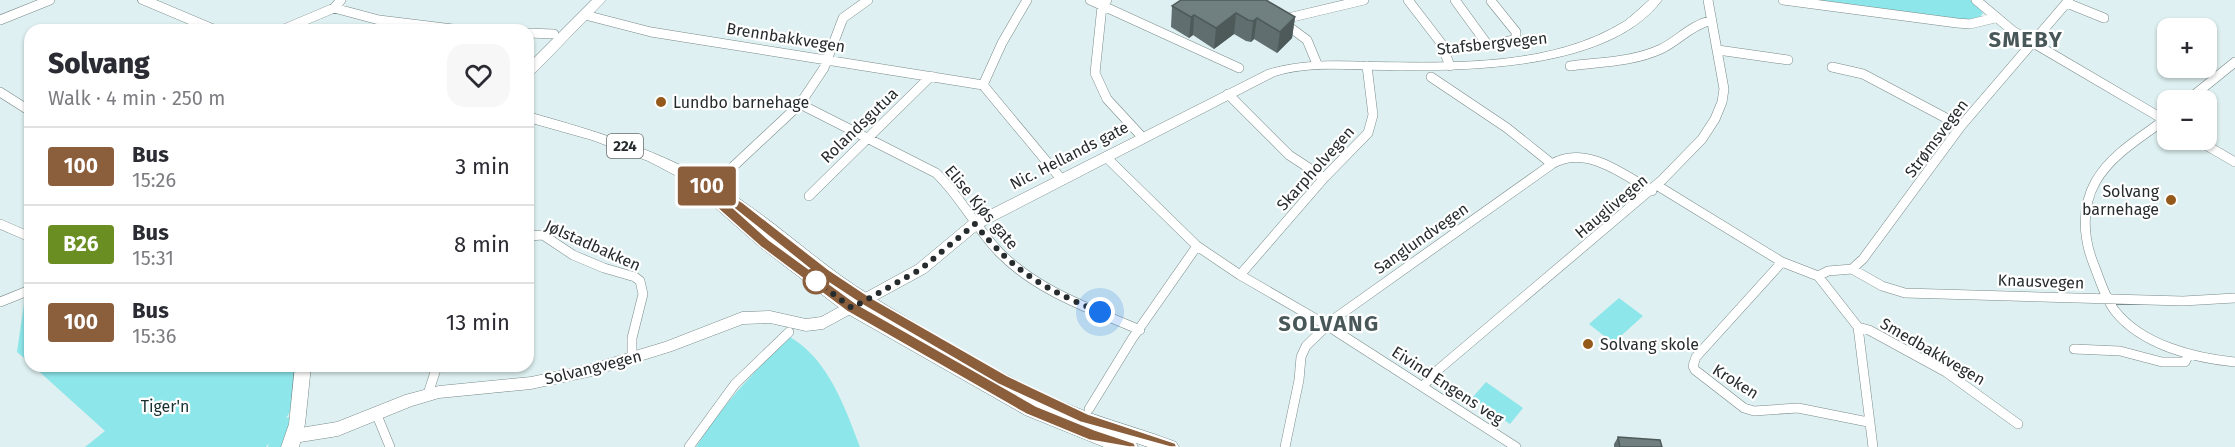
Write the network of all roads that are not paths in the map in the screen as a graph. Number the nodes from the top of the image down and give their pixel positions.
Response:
1 (50, 0) edge
2 (144, 0) edge
3 (340, 0) edge
4 (600, 0) edge
5 (868, 0) edge
6 (1028, 0) edge
7 (1090, 0) edge
8 (1364, 0) edge
9 (1408, 0) edge
10 (1455, 0) edge
11 (1656, 0) edge
12 (1708, 0) edge
13 (1784, 0) edge
14 (1976, 0) edge
15 (1491, 1) edge
16 (2068, 1) edge
17 (1104, 3) edge
18 (334, 8) junction
19 (585, 15) junction
20 (1270, 15) edge
21 (1995, 18) junction
22 (2104, 18) dead end
23 (0, 20) edge
24 (1279, 20) junction
25 (1708, 21) junction
26 (201, 24) edge
27 (296, 24) edge
28 (412, 24) edge
29 (534, 33) edge
30 (554, 34) dead end
31 (2033, 44) junction
32 (1718, 50) junction
33 (828, 59) junction
34 (1788, 60) dead end
35 (539, 62) junction
36 (2235, 62) edge
37 (1317, 64) junction
38 (1368, 66) junction
39 (1449, 66) junction
40 (1570, 66) dead end
41 (534, 67) edge
42 (1832, 67) dead end
43 (534, 68) edge
44 (1239, 68) dead end
45 (931, 76) junction
46 (1431, 77) dead end
47 (983, 85) junction
48 (2200, 90) edge
49 (0, 92) edge
50 (1228, 94) junction
51 (800, 104) junction
52 (24, 107) edge
53 (2157, 115) edge
54 (534, 119) edge
55 (534, 123) edge
56 (554, 125) junction
57 (1961, 126) junction
58 (2157, 127) edge
59 (1143, 138) junction
60 (867, 139) junction
61 (2214, 150) edge
62 (1106, 157) junction
63 (2235, 162) edge
64 (1552, 164) junction
65 (1324, 178) junction
66 (1062, 180) junction
67 (1655, 188) junction
68 (709, 190) junction
69 (809, 196) dead end
70 (0, 224) edge
71 (975, 224) junction
72 (24, 234) edge
73 (534, 236) edge
74 (1197, 246) junction
75 (1782, 262) junction
76 (1852, 269) junction
77 (1240, 275) junction
78 (1818, 276) junction
79 (24, 292) edge
80 (2109, 298) junction
81 (2235, 298) edge
82 (0, 302) edge
83 (859, 304) junction
84 (1328, 326) junction
85 (1858, 327) junction
86 (1140, 330) junction
87 (789, 332) dead end
88 (2074, 349) dead end
89 (2188, 356) junction
90 (632, 358) junction
91 (2235, 362) edge
92 (302, 372) edge
93 (435, 372) edge
94 (1423, 386) junction
95 (428, 394) junction
96 (1089, 409) dead end
97 (376, 413) junction
98 (1868, 422) junction
99 (2018, 424) dead end
100 (292, 441) edge
101 (390, 447) edge
102 (690, 447) edge
103 (1129, 447) edge
104 (1170, 447) edge
105 (1286, 447) edge
106 (1516, 447) edge
107 (1873, 447) edge

1 - 23 street
2 - 26 main road
3 - 18 street
4 - 19 main road
5 - 33 street
6 - 47 street
7 - 17 street
8 - 24 street
9 - 39 street
10 - 15 street
11 - 39 main road, Stafsbergvegen
12 - 25 street, Hauglivegen
13 - 21 street
14 - 21 street
16 - 22 street
16 - 31 street, Strømsvegen
17 - 44 street
17 - 59 street
18 - 27 street
18 - 28 street
19 - 33 street, Brennbakkvegen
19 - 35 main road
20 - 24 street
21 - 31 street
24 - 37 street
25 - 32 street, Hauglivegen
25 - 40 street
29 - 30 street
31 - 53 street
31 - 57 street, Strømsvegen
32 - 34 street
32 - 67 street, Hauglivegen
33 - 45 street, Brennbakkvegen
33 - 51 street
35 - 41 main road
35 - 43 main road
36 - 48 street
37 - 38 main road, Stafsbergvegen
37 - 50 main road, Nic. Hellands gate
38 - 39 main road, Stafsbergvegen
38 - 65 street, Skarpholvegen
42 - 57 street
45 - 47 street, Brennbakkvegen
45 - 60 street, Rolandsgutua
46 - 64 street
47 - 66 street
49 - 52 street
50 - 59 main road, Nic. Hellands gate
50 - 65 street
51 - 60 street, Elise Kjøs gate
51 - 68 street
54 - 56 main road, 224
55 - 56 main road, 224
56 - 68 main road, 224
57 - 76 street, Strømsvegen
58 - 80 street
59 - 62 main road, Nic. Hellands gate
60 - 69 street, Rolandsgutua
60 - 71 street, Elise Kjøs gate
61 - 63 street
62 - 66 main road, Nic. Hellands gate
62 - 74 street, Eivind Engens veg
64 - 67 street, Sanglundvegen
64 - 84 street, Sanglundvegen
65 - 77 street, Skarpholvegen
66 - 71 main road, Nic. Hellands gate
67 - 75 street
67 - 94 street, Hauglivegen
68 - 83 main road, 224
70 - 72 street
71 - 83 main road, Nic. Hellands gate
71 - 86 street, Elise Kjøs gate
73 - 90 street, Jølstadbakken
74 - 77 street, Eivind Engens veg
74 - 86 street
75 - 78 street
75 - 98 street, Kroken
76 - 78 street
76 - 80 street, Knausvegen
77 - 84 street, Eivind Engens veg
78 - 85 street, Smedbakkvegen
79 - 82 street
80 - 81 street, Knausvegen
80 - 89 street
83 - 90 main road, Solvangvegen
83 - 103 main road, 224
83 - 104 main road, 224
84 - 94 street, Eivind Engens veg
84 - 105 street, Sanglundvegen
85 - 98 street
85 - 99 street, Smedbakkvegen
86 - 96 street
87 - 102 street
88 - 89 street
89 - 91 street
90 - 95 main road, Solvangvegen
92 - 100 main road
93 - 95 street
94 - 106 street, Eivind Engens veg
95 - 97 main road, Solvangvegen
97 - 100 main road, Solvangvegen
97 - 101 street
98 - 107 street

